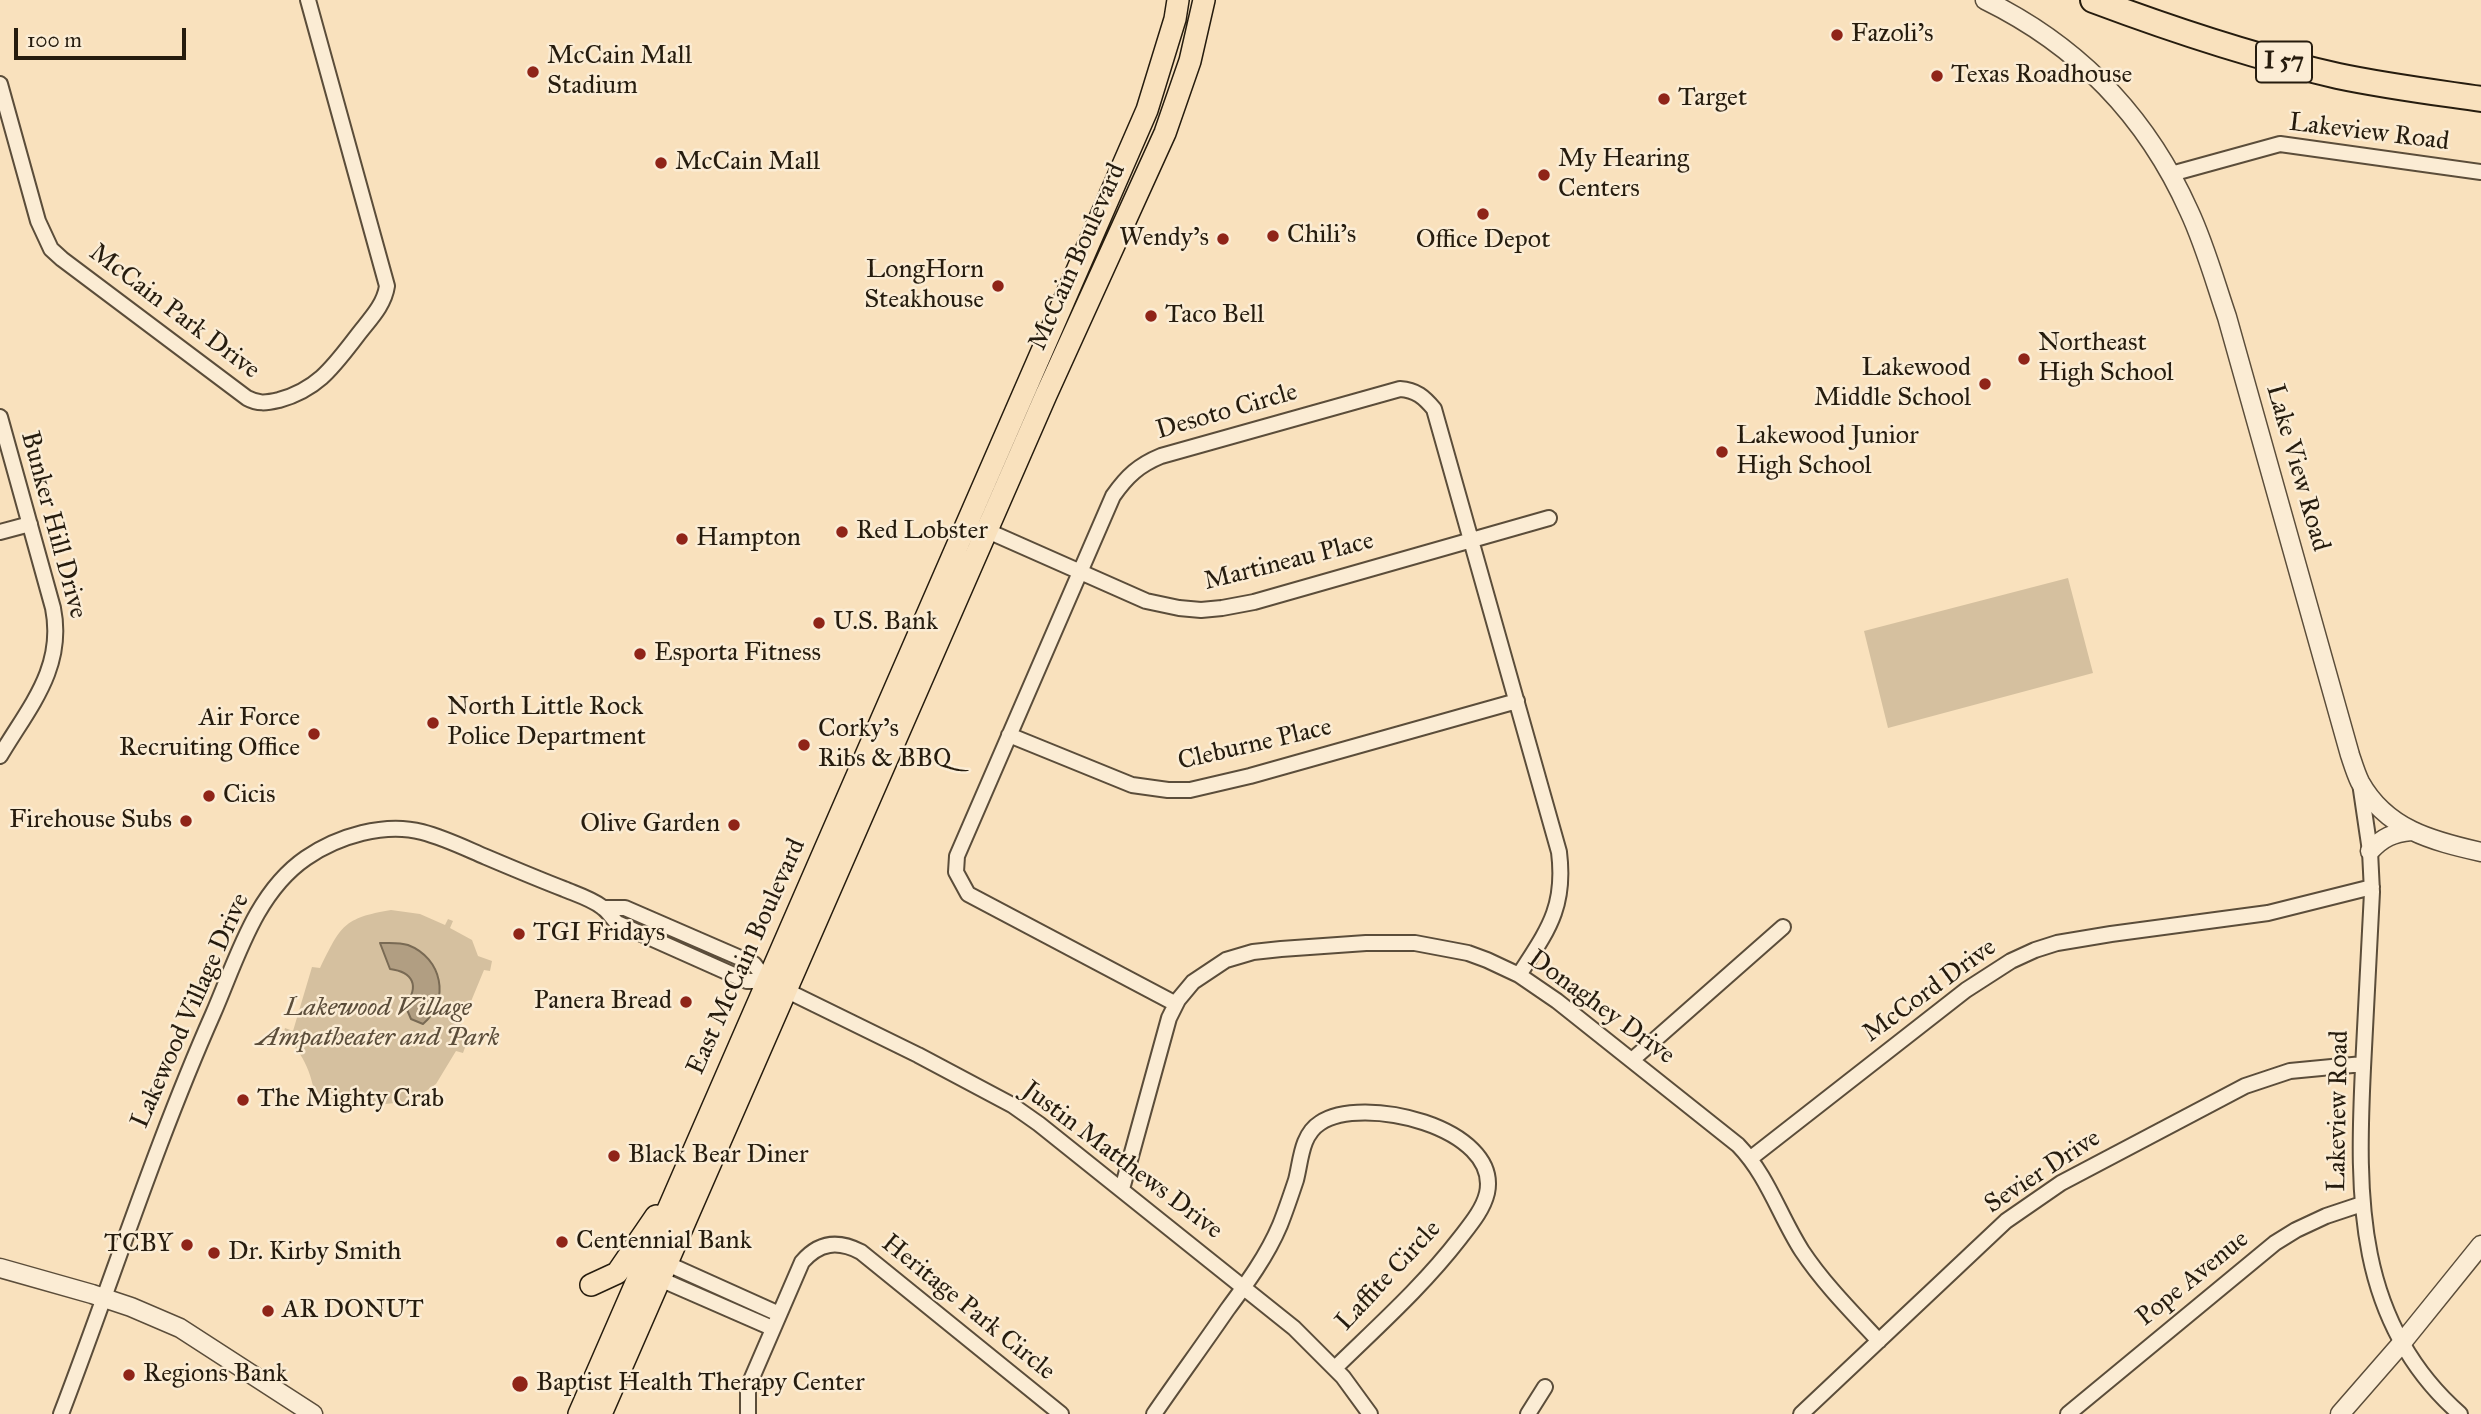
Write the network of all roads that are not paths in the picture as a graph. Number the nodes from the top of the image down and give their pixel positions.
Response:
1 (308, 0) edge
2 (1178, 0) edge
3 (1203, 0) edge
4 (1985, 0) edge
5 (2093, 0) edge
6 (0, 84) edge
7 (2481, 99) edge
8 (2481, 172) edge
9 (2171, 174) junction
10 (0, 417) edge
11 (1549, 518) dead end
12 (30, 524) junction
13 (977, 527) junction
14 (0, 533) edge
15 (1472, 540) junction
16 (1079, 572) junction
17 (1517, 701) junction
18 (1009, 735) junction
19 (0, 756) edge
20 (2360, 781) junction
21 (2411, 831) junction
22 (2370, 851) junction
23 (2481, 852) edge
24 (2372, 887) junction
25 (1783, 927) dead end
26 (1519, 975) junction
27 (776, 986) junction
28 (1176, 1003) junction
29 (1632, 1060) junction
30 (2363, 1064) junction
31 (1751, 1158) junction
32 (678, 1187) junction
33 (1122, 1189) junction
34 (2362, 1204) junction
35 (2481, 1245) edge
36 (0, 1268) edge
37 (654, 1268) junction
38 (590, 1285) dead end
39 (1244, 1287) junction
40 (104, 1298) junction
41 (779, 1314) junction
42 (772, 1328) junction
43 (1879, 1341) junction
44 (2402, 1344) junction
45 (1335, 1368) junction
46 (1545, 1387) dead end
47 (61, 1414) edge
48 (313, 1414) edge
49 (579, 1414) edge
50 (601, 1414) edge
51 (748, 1414) edge
52 (1061, 1414) edge
53 (1154, 1414) edge
54 (1370, 1414) edge
55 (1528, 1414) edge
56 (1801, 1414) edge
57 (2068, 1414) edge
58 (2340, 1414) edge
59 (2460, 1414) edge

1 - 6 street, McCain Park Drive
2 - 13 main road, McCain Boulevard
3 - 13 main road, McCain Boulevard
4 - 9 street, Lake View Road
5 - 7 highway, I 57
8 - 9 street, Lakeview Road
9 - 20 street, Lake View Road
10 - 12 street, Bunker Hill Drive
11 - 15 street, Martineau Place
12 - 14 street
12 - 19 street, Bunker Hill Drive
13 - 16 street, Martineau Place
13 - 27 main road, East McCain Boulevard
15 - 16 street, Martineau Place
15 - 16 street, Desoto Circle
15 - 17 street, Desoto Circle
16 - 18 street, Desoto Circle
17 - 18 street, Cleburne Place
17 - 26 street, Desoto Circle
18 - 28 street, Desoto Circle
20 - 21 street, Lake View Road
20 - 22 street, Lakeview Road
21 - 22 street
21 - 23 street, Lake View Road
22 - 24 street, Lakeview Road
24 - 30 street, Lakeview Road
24 - 31 street, McCord Drive
25 - 29 street
26 - 28 street, Donaghey Drive
26 - 29 street, Donaghey Drive
27 - 32 main road, East McCain Boulevard
27 - 33 street, Justin Matthews Drive
27 - 37 main road, East McCain Boulevard
27 - 40 street, Lakewood Village Drive
28 - 33 street, Donaghey Drive
29 - 31 street, Donaghey Drive
30 - 34 street, Lakeview Road
30 - 43 street, Sevier Drive
31 - 43 street, Donaghey Drive
32 - 37 main road, East McCain Boulevard
32 - 38 main road
33 - 39 street, Justin Matthews Drive
34 - 44 street, Lakeview Road
34 - 57 street, Pope Avenue
35 - 44 street
36 - 40 street
37 - 41 street
37 - 42 street
37 - 49 main road, East McCain Boulevard
37 - 50 main road, East McCain Boulevard
39 - 45 street, Justin Matthews Drive
39 - 45 street, Laffite Circle
39 - 53 street, Laffite Circle
40 - 47 street, Lakewood Village Drive
40 - 48 street
41 - 42 street, Heritage Park Circle
41 - 52 street, Heritage Park Circle
42 - 51 street, Heritage Park Circle
43 - 56 street, Sevier Drive
44 - 58 street
44 - 59 street, Lakeview Road
45 - 54 street, Justin Matthews Drive
46 - 55 street

